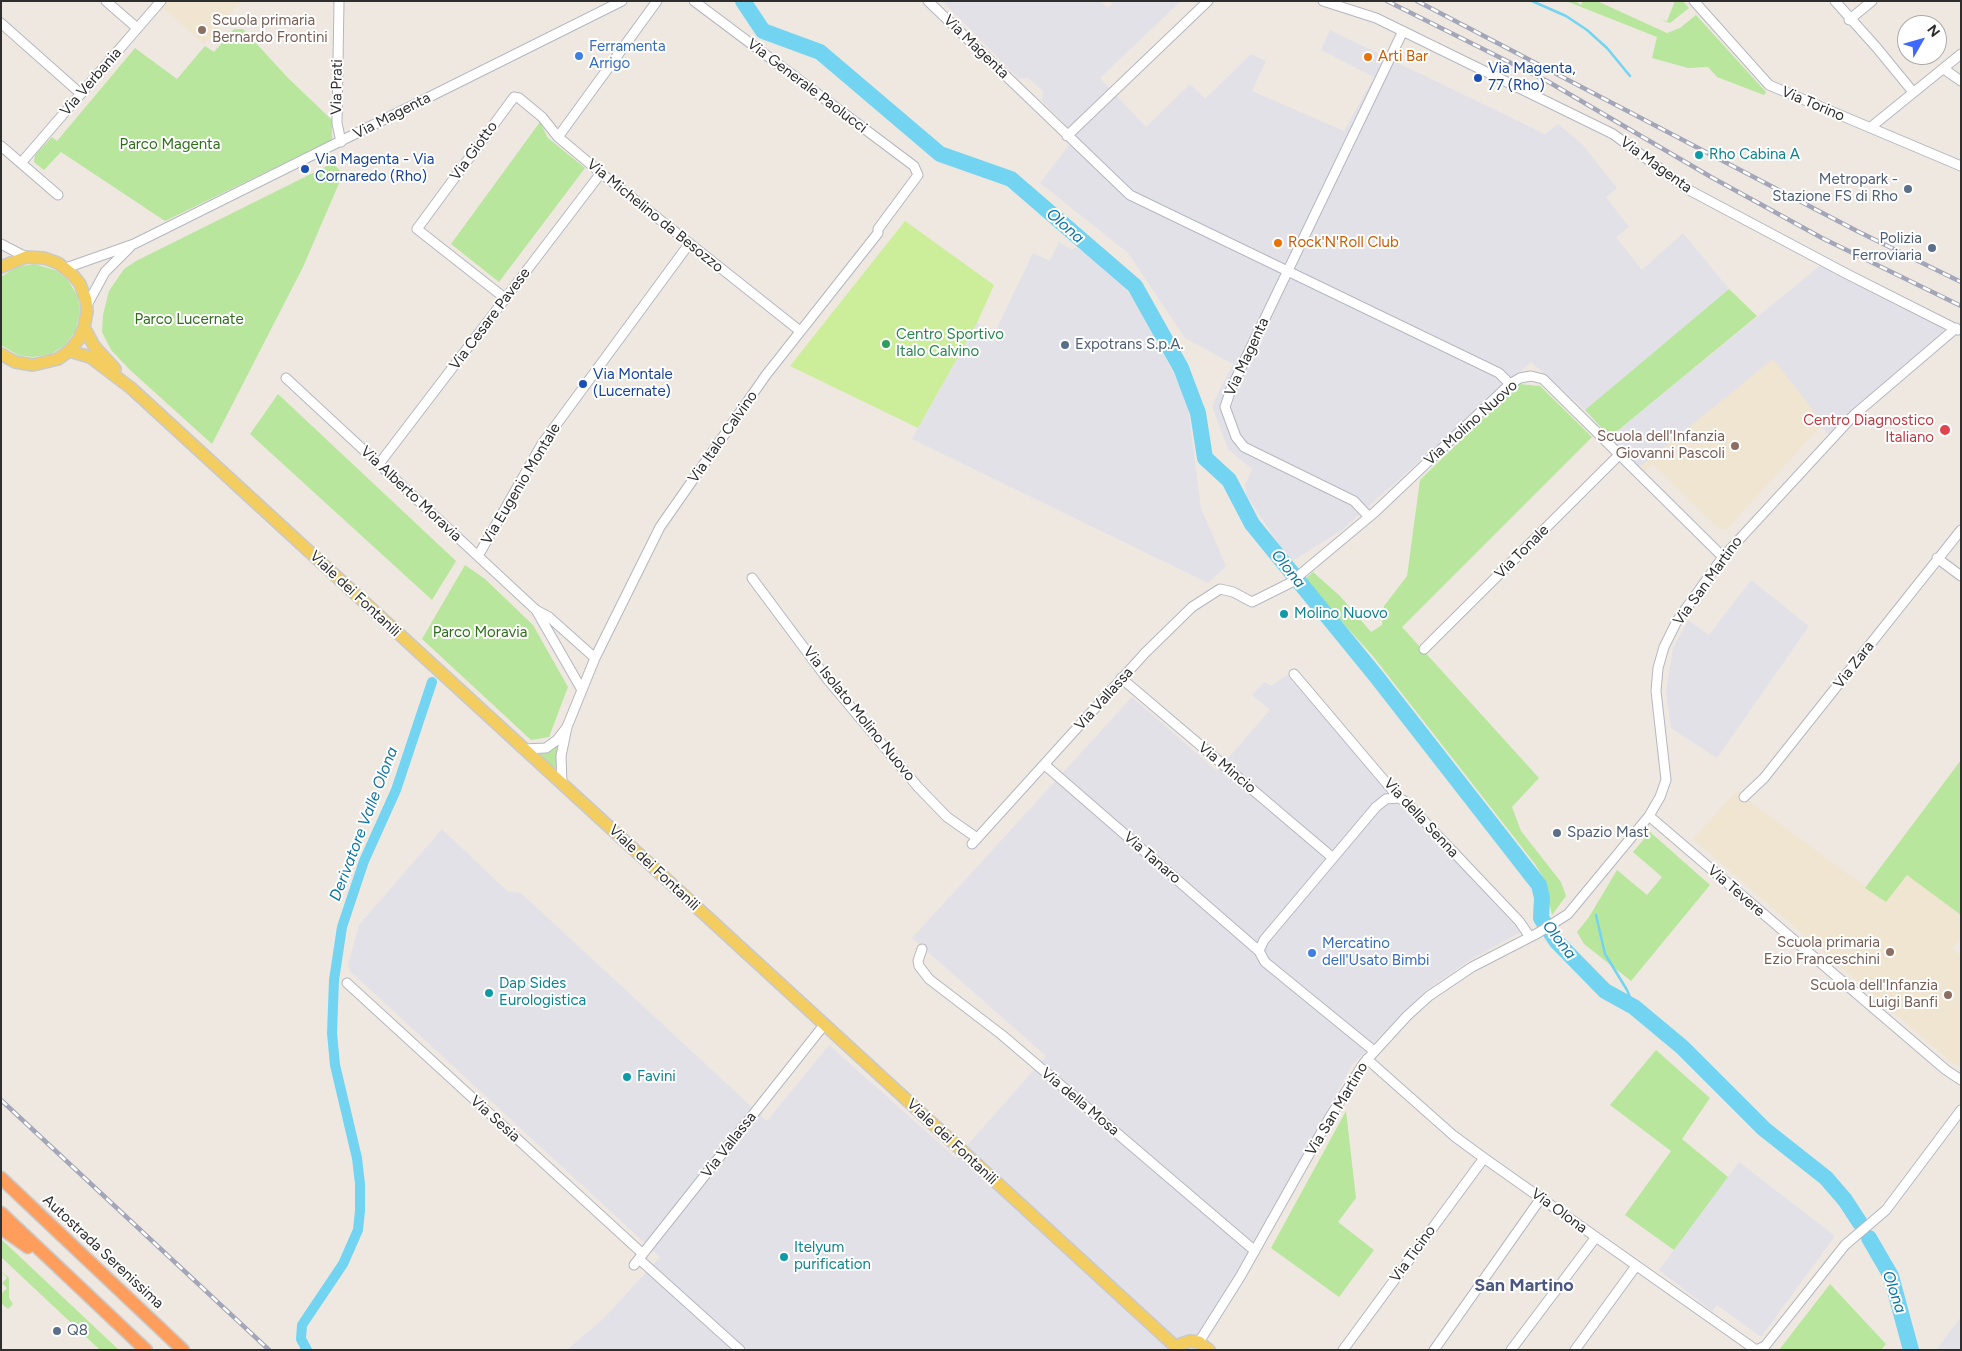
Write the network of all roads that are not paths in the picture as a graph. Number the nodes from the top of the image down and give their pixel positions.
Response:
1 (106, 1) edge
2 (161, 1) edge
3 (339, 1) edge
4 (622, 1) edge
5 (657, 1) edge
6 (694, 1) edge
7 (928, 1) edge
8 (1208, 1) edge
9 (1323, 1) edge
10 (1835, 1) edge
11 (1872, 1) edge
12 (1700, 3) edge
13 (1850, 20) junction
14 (1, 23) edge
15 (137, 28) junction
16 (1403, 31) junction
17 (1961, 54) edge
18 (1944, 69) junction
19 (1961, 81) edge
20 (1913, 92) junction
21 (81, 94) junction
22 (514, 97) joint
23 (1871, 127) junction
24 (558, 136) junction
25 (1067, 136) junction
26 (340, 142) junction
27 (1, 146) edge
28 (21, 163) junction
29 (1961, 166) edge
30 (918, 172) joint
31 (601, 173) junction
32 (58, 195) dead end
33 (1, 244) edge
34 (134, 244) junction
35 (690, 244) junction
36 (26, 257) junction
37 (1, 267) edge
38 (66, 268) junction
39 (1287, 271) junction
40 (506, 299) junction
41 (86, 305) junction
42 (84, 327) junction
43 (1958, 330) edge
44 (800, 331) junction
45 (69, 351) junction
46 (2, 355) edge
47 (286, 378) dead end
48 (1510, 384) junction
49 (131, 388) junction
50 (1619, 455) junction
51 (379, 464) junction
52 (1369, 517) junction
53 (1961, 530) edge
54 (478, 556) junction
55 (1723, 557) junction
56 (1937, 558) junction
57 (1961, 576) edge
58 (752, 578) dead end
59 (1252, 602) joint
60 (536, 610) junction
61 (1424, 649) dead end
62 (595, 658) junction
63 (1294, 674) dead end
64 (1121, 678) junction
65 (582, 690) junction
66 (567, 728) junction
67 (523, 749) junction
68 (1045, 765) junction
69 (562, 784) junction
70 (1744, 797) dead end
71 (1398, 798) junction
72 (1649, 816) junction
73 (975, 841) joint
74 (1333, 858) junction
75 (1534, 935) junction
76 (922, 949) dead end
77 (1259, 952) junction
78 (346, 983) dead end
79 (824, 1025) junction
80 (1374, 1051) junction
81 (1367, 1059) junction
82 (1961, 1080) edge
83 (1961, 1110) edge
84 (1484, 1158) junction
85 (1, 1178) edge
86 (1541, 1198) junction
87 (1, 1213) edge
88 (1, 1228) edge
89 (1596, 1237) junction
90 (1255, 1251) junction
91 (639, 1260) junction
92 (1636, 1266) junction
93 (59, 1268) junction
94 (1199, 1342) junction
95 (1176, 1349) edge
96 (1760, 1349) edge
97 (146, 1350) edge
98 (183, 1350) edge
99 (740, 1350) edge
100 (1209, 1350) edge
101 (1343, 1350) edge
102 (1434, 1350) edge
103 (1511, 1350) edge
104 (1575, 1350) edge

1 - 15 street
2 - 15 street, Via Verbania
3 - 26 street, Via Prati
4 - 26 street, Via Magenta
5 - 24 street
6 - 30 street, Via Generale Paolucci
7 - 25 street, Via Magenta
8 - 25 street
9 - 16 street, Via Magenta
10 - 13 street
11 - 13 street
12 - 23 street, Via Torino
13 - 20 street
14 - 21 street
15 - 21 street, Via Verbania
16 - 39 street, Via Magenta
16 - 43 street, Via Magenta
17 - 18 street
18 - 19 street
18 - 20 street
20 - 23 street
21 - 28 street, Via Verbania
22 - 24 street, Via Michelino da Besozzo
22 - 40 street, Via Giotto
23 - 29 street, Via Torino
24 - 31 street, Via Michelino da Besozzo
25 - 39 street, Via Magenta
26 - 34 street, Via Magenta
27 - 28 street
28 - 32 street
30 - 44 street, Via Italo Calvino
31 - 35 street, Via Michelino da Besozzo
31 - 40 street, Via Cesare Pavese
33 - 36 street
34 - 38 street, Via Magenta
34 - 41 street, Via Magenta
35 - 44 street, Via Michelino da Besozzo
35 - 54 street, Via Eugenio Montale
36 - 37 main road
36 - 38 main road
38 - 41 main road
39 - 48 street, Via Magenta
39 - 52 street, Via Magenta
40 - 51 street, Via Cesare Pavese
41 - 42 main road
42 - 45 main road
42 - 49 main road, Viale dei Fontanili
43 - 55 street, Via San Martino
44 - 62 street, Via Italo Calvino
45 - 46 main road
45 - 49 main road, Viale dei Fontanili
47 - 51 street, Via Alberto Moravia
48 - 50 street, Via Molino Nuovo
48 - 52 street, Via Molino Nuovo
49 - 67 main road, Viale dei Fontanili
50 - 55 street, Via Molino Nuovo
50 - 61 street, Via Tonale
51 - 54 street, Via Alberto Moravia
52 - 59 street, Via Molino Nuovo
53 - 56 street, Via Zara
54 - 60 street, Via Alberto Moravia
55 - 72 street, Via San Martino
56 - 57 street
56 - 70 street, Via Zara
58 - 73 street, Via Isolato Molino Nuovo
59 - 64 street, Via Vallassa
60 - 62 street, Via Alberto Moravia
60 - 65 street, Via Alberto Moravia
62 - 65 street, Via Italo Calvino
63 - 71 street, Via della Senna
64 - 68 street, Via Vallassa
64 - 74 street, Via Mincio
65 - 66 street, Via Italo Calvino
66 - 67 street
66 - 69 street
67 - 69 main road, Viale dei Fontanili
68 - 73 street, Via Vallassa
68 - 77 street, Via Tanaro
69 - 79 main road, Viale dei Fontanili
71 - 74 street
71 - 75 street, Via della Senna
72 - 75 street, Via San Martino
72 - 82 street, Via Tevere
74 - 77 street
75 - 80 street, Via San Martino
76 - 90 street, Via della Mosa
77 - 80 street, Via Tanaro
78 - 91 street, Via Sesia
79 - 91 street, Via Vallassa
79 - 95 main road, Viale dei Fontanili
80 - 81 street, Via San Martino
81 - 84 street, Via Olona
81 - 90 street, Via San Martino
83 - 96 street
84 - 86 street, Via Olona
84 - 101 street, Via Ticino
85 - 98 highway, Autostrada Serenissima
86 - 89 street, Via Olona
86 - 102 street
87 - 93 highway
88 - 93 highway
89 - 92 street, Via Olona
89 - 103 street
90 - 94 street, Via San Martino
91 - 99 street, Via Sesia
92 - 96 street, Via Olona
92 - 104 street
93 - 97 highway
94 - 95 main road
94 - 100 main road

